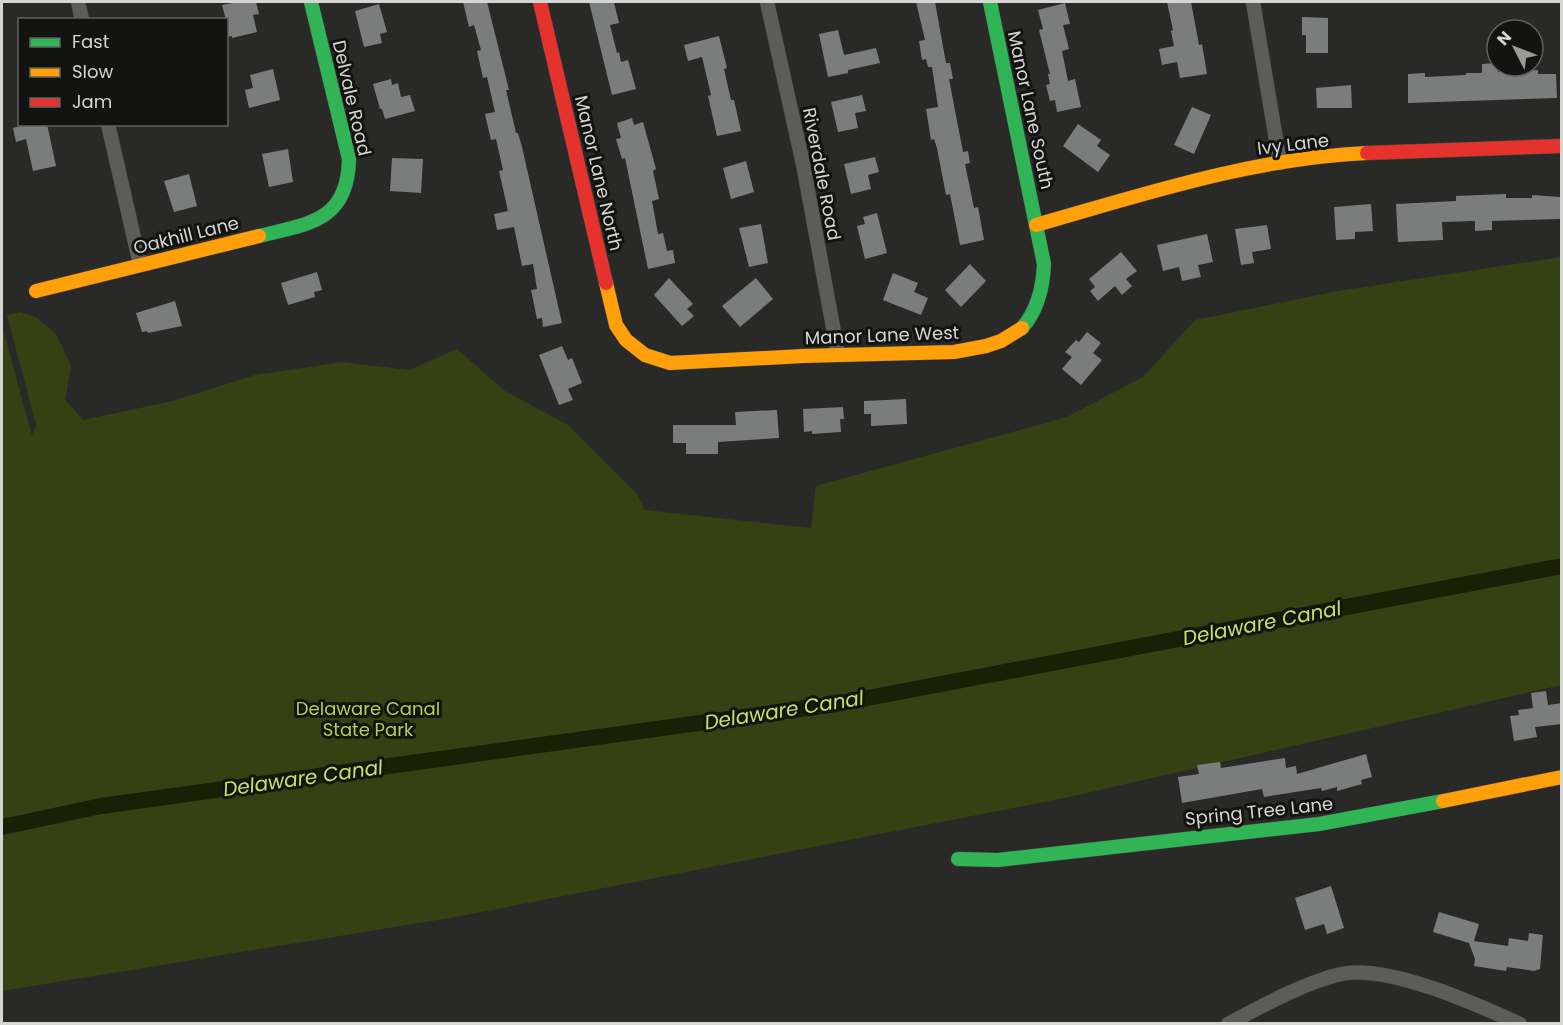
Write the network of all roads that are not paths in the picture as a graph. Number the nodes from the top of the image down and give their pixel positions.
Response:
1 (78, 2) edge
2 (310, 2) edge
3 (540, 2) edge
4 (767, 2) edge
5 (990, 2) edge
6 (1253, 2) edge
7 (82, 18) edge
8 (108, 126) edge
9 (1562, 146) edge
10 (1280, 163) junction
11 (339, 202) joint
12 (1036, 225) junction
13 (140, 264) junction
14 (36, 291) dead end
15 (633, 348) joint
16 (838, 354) junction
17 (1562, 777) edge
18 (958, 859) dead end
19 (1228, 1023) edge
20 (1520, 1023) edge

1 - 7 street
2 - 11 street, Delvale Road
3 - 15 street, Manor Lane North
4 - 16 street, Riverdale Road
5 - 12 street, Manor Lane South
6 - 10 street
8 - 13 street
9 - 10 street, Ivy Lane
10 - 12 street, Ivy Lane
11 - 13 street, Oakhill Lane
12 - 16 street, Manor Lane West
13 - 14 street, Oakhill Lane
15 - 16 street, Manor Lane West
17 - 18 street, Spring Tree Lane
19 - 20 street

